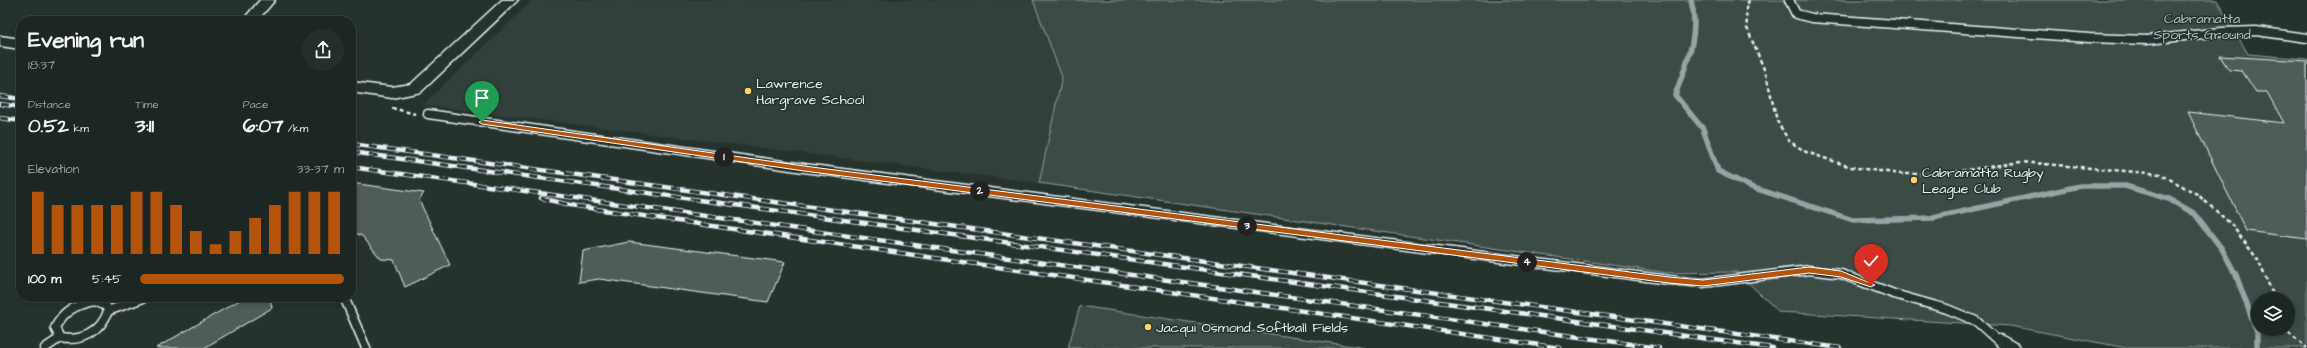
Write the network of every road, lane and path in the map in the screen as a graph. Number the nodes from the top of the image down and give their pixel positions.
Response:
1 (268, 0) edge
2 (511, 0) edge
3 (1749, 0) edge
4 (1789, 0) edge
5 (254, 16) edge
6 (2307, 38) edge
7 (0, 41) edge
8 (16, 43) edge
9 (356, 88) edge
10 (428, 114) dead end
11 (2273, 292) edge
12 (132, 302) edge
13 (346, 302) edge
14 (108, 311) junction
15 (1989, 332) junction
16 (2292, 336) edge
17 (60, 338) junction
18 (45, 348) edge
19 (366, 348) edge
20 (1996, 348) edge
21 (2006, 348) edge
22 (2016, 348) edge
23 (2307, 348) edge

1 - 5 street
2 - 9 street
3 - 11 path
4 - 6 lane
7 - 8 street
10 - 15 lane
12 - 14 lane
13 - 19 lane
14 - 17 lane
14 - 17 lane
15 - 20 lane
15 - 21 lane
15 - 22 lane
16 - 23 path
17 - 18 lane

